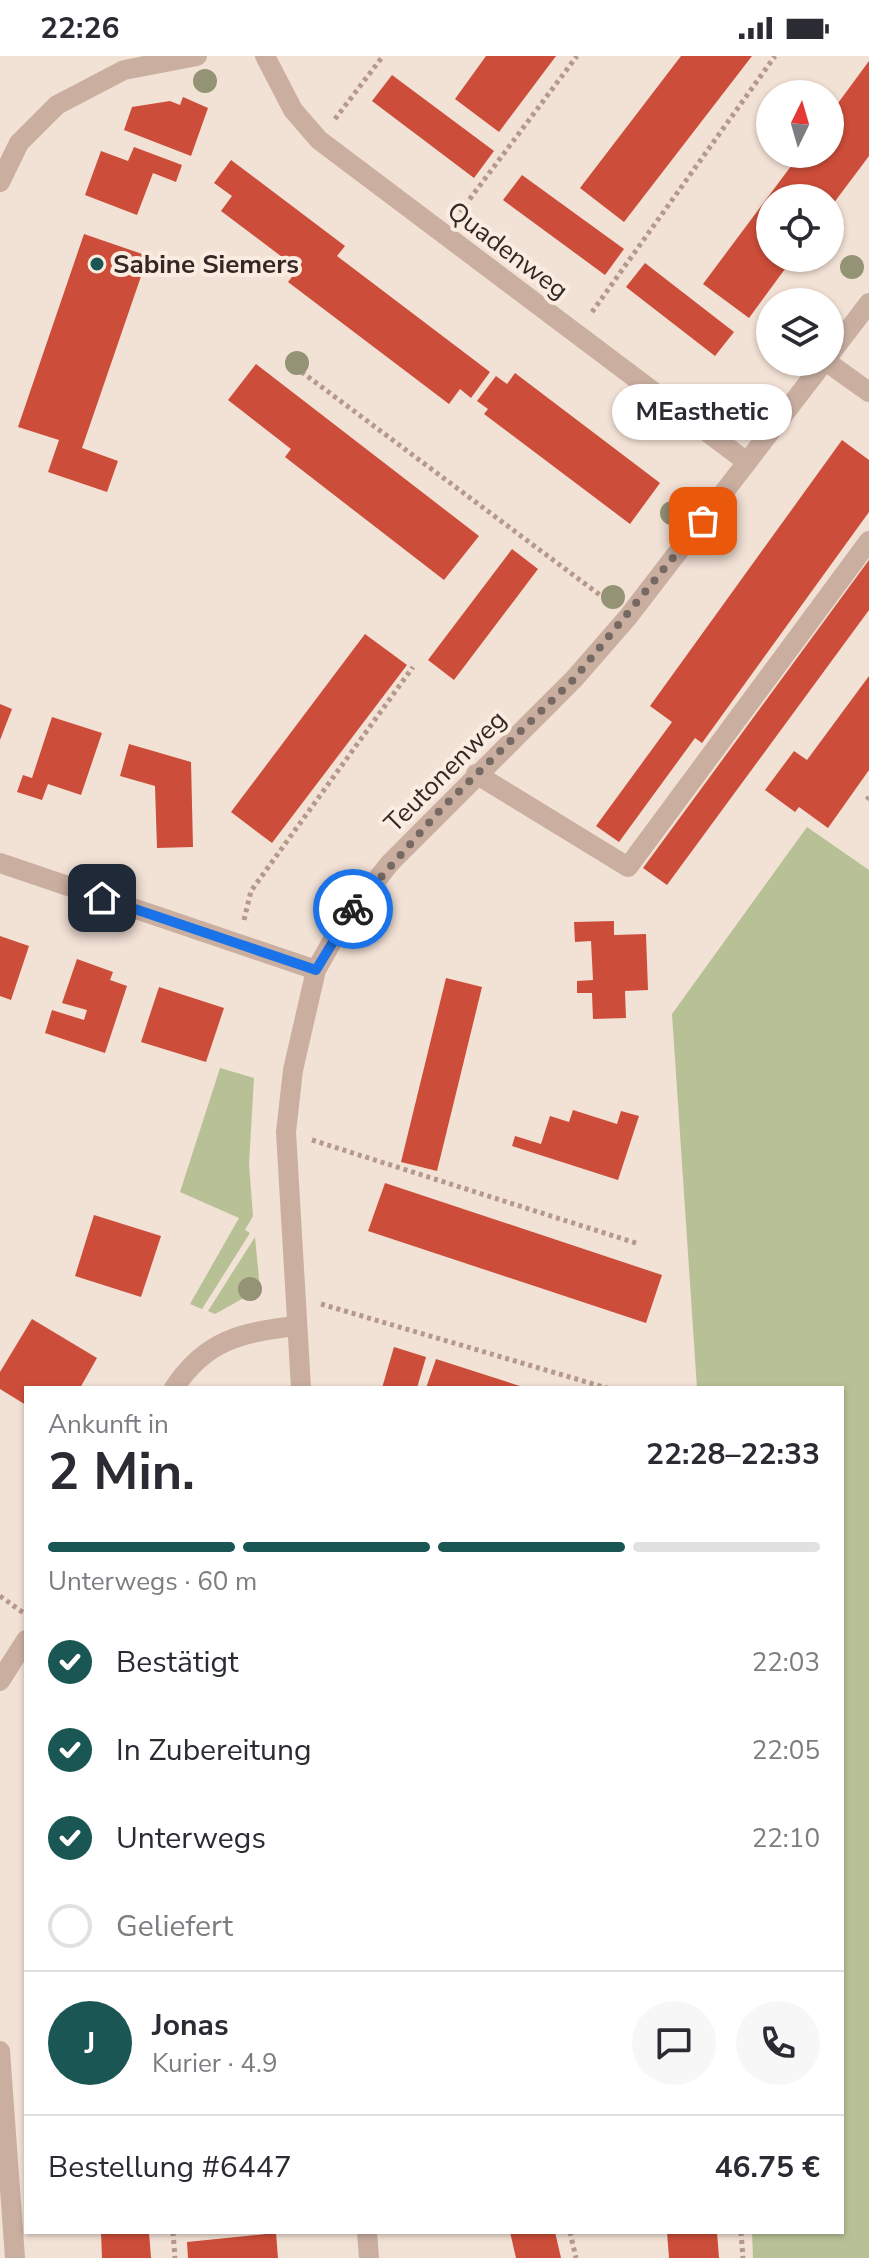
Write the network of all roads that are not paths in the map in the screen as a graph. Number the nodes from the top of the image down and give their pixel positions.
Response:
1 (197, 56) edge
2 (265, 56) edge
3 (0, 182) edge
4 (869, 303) edge
5 (844, 336) edge
6 (844, 375) edge
7 (815, 376) edge
8 (869, 392) edge
9 (747, 462) junction
10 (869, 541) edge
11 (476, 774) junction
12 (0, 863) edge
13 (316, 970) junction
14 (295, 1326) junction
15 (176, 1386) edge
16 (301, 1386) edge
17 (24, 1643) edge
18 (0, 1681) edge
19 (0, 2051) edge
20 (367, 2234) edge
21 (15, 2258) edge
22 (369, 2258) edge

1 - 3 street
2 - 9 street, Quadenweg
4 - 5 street
6 - 8 street, Teutonenweg
7 - 9 street, Teutonenweg
9 - 11 street, Teutonenweg
10 - 11 street
11 - 13 street, Teutonenweg
12 - 13 street
13 - 14 street, Teutonenweg
14 - 15 street
14 - 16 street, Teutonenweg
17 - 18 street
19 - 21 street
20 - 22 street

